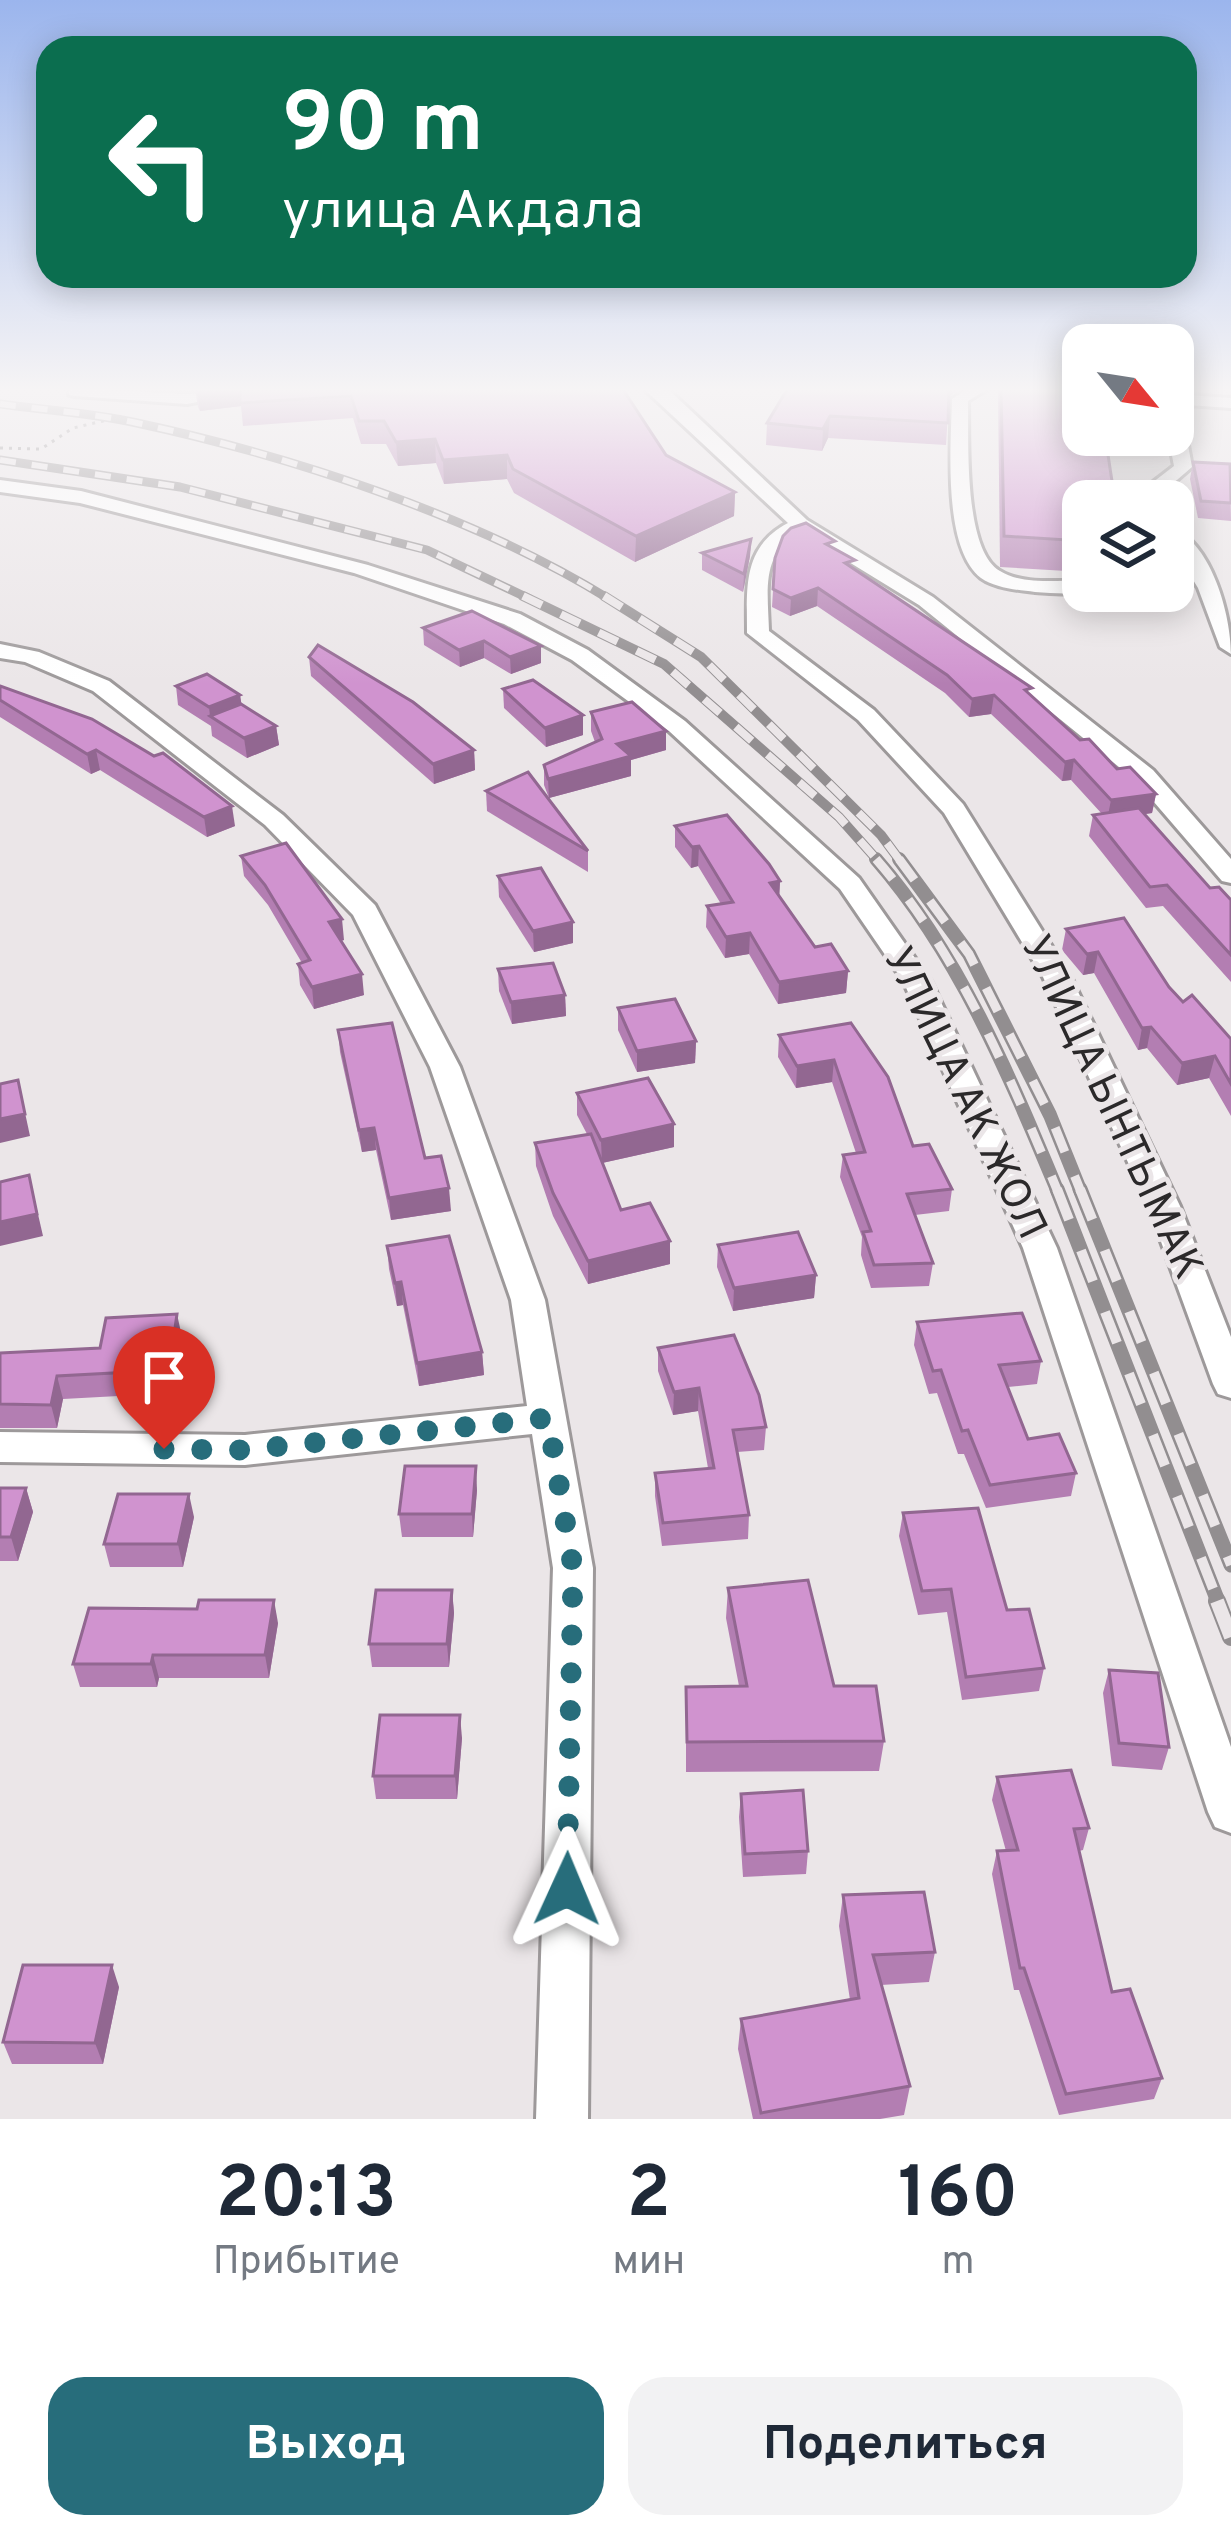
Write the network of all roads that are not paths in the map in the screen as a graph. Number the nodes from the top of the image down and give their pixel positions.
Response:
1 (7, 487) edge
2 (761, 487) edge
3 (964, 487) edge
4 (800, 524) junction
5 (1194, 558) edge
6 (1062, 585) edge
7 (1231, 647) edge
8 (16, 654) edge
9 (0, 677) edge
10 (1231, 875) edge
11 (1231, 1384) edge
12 (548, 1418) junction
13 (0, 1447) edge
14 (1231, 1812) edge
15 (562, 2119) edge

1 - 14 street, УЛИЦА АК ЖОЛ
2 - 4 street
3 - 6 street
4 - 10 street
4 - 11 street, УЛИЦА ЫНТЫМАК
5 - 7 street
8 - 9 street
8 - 12 street
12 - 13 street
12 - 15 street

